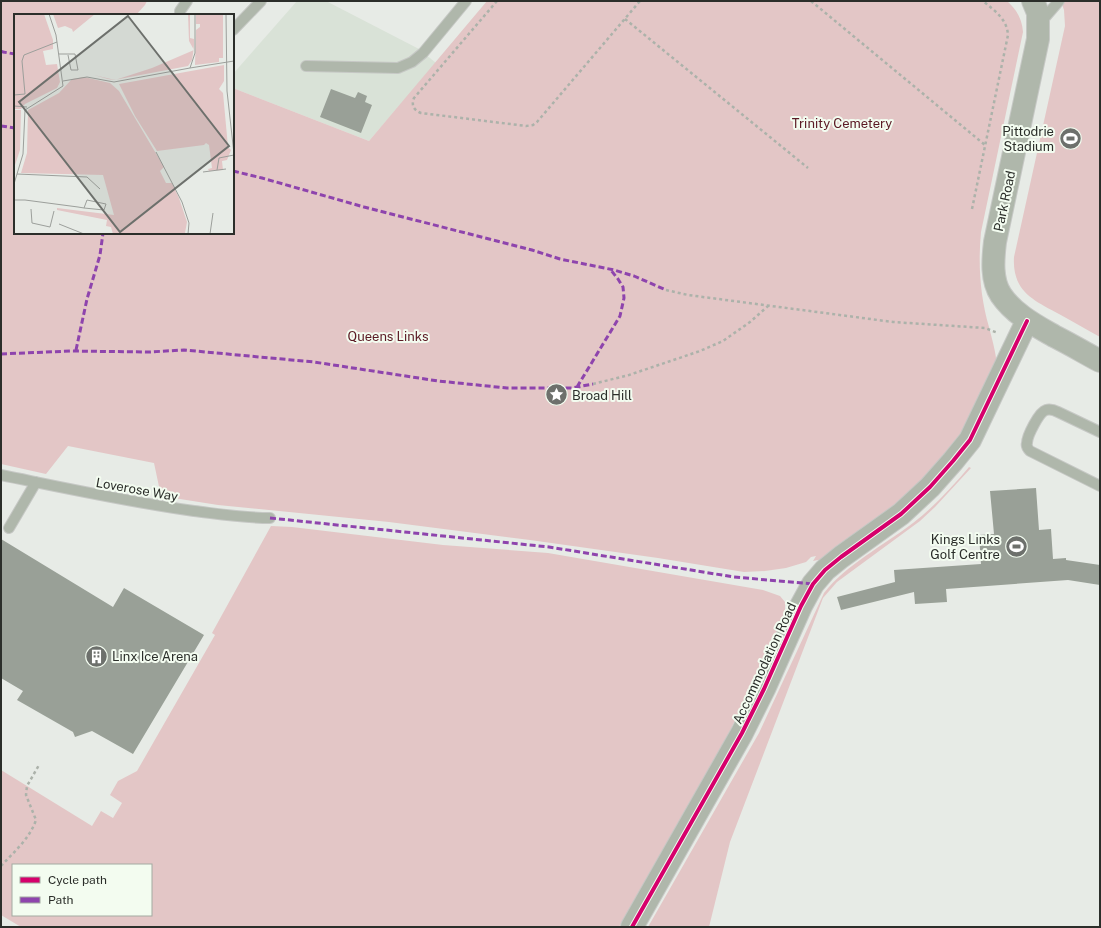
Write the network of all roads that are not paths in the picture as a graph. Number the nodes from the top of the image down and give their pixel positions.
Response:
1 (187, 1) edge
2 (261, 1) edge
3 (466, 1) edge
4 (1033, 1) edge
5 (1060, 1) edge
6 (180, 14) edge
7 (1039, 25) junction
8 (234, 29) edge
9 (306, 66) dead end
10 (1028, 321) junction
11 (1100, 361) edge
12 (1100, 432) edge
13 (1, 475) edge
14 (36, 482) junction
15 (1100, 486) edge
16 (270, 518) dead end
17 (9, 528) dead end
18 (632, 927) edge

1 - 6 lane
2 - 8 lane
3 - 9 lane
4 - 7 street, Park Road
5 - 7 lane
7 - 10 street, Park Road
10 - 11 street, Park Road
10 - 18 street, Accommodation Road
12 - 15 lane
13 - 14 lane, Loverose Way
14 - 16 lane, Loverose Way
14 - 17 lane

